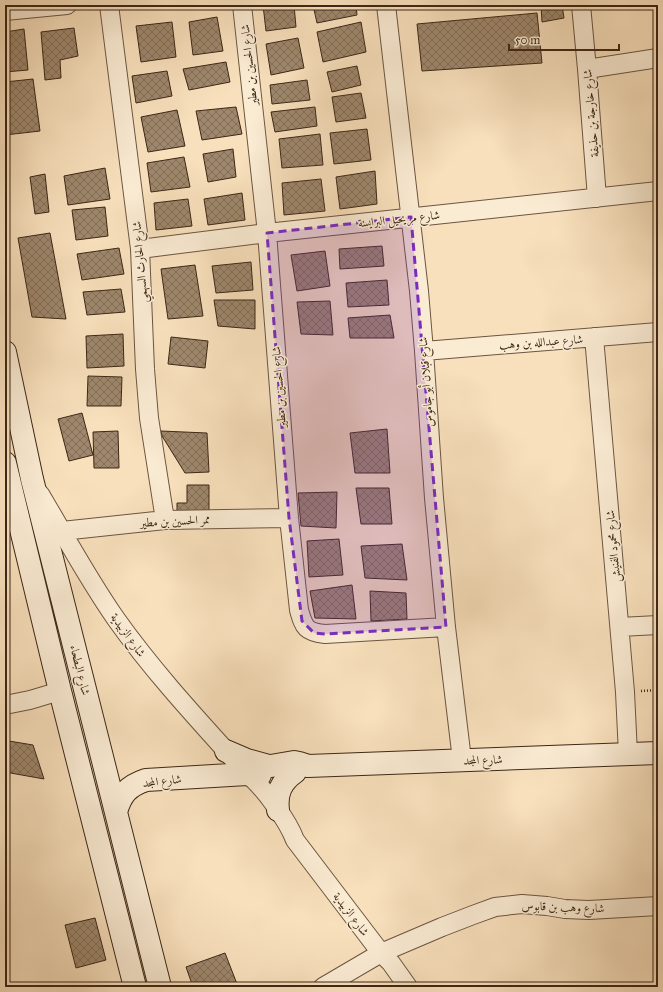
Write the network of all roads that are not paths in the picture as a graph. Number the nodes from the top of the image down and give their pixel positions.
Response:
1 (67, 5) edge
2 (109, 5) edge
3 (242, 5) edge
4 (386, 5) edge
5 (581, 5) edge
6 (5, 11) edge
7 (658, 58) edge
8 (587, 69) junction
9 (658, 191) edge
10 (597, 198) junction
11 (411, 217) junction
12 (267, 233) junction
13 (140, 249) junction
14 (658, 332) edge
15 (594, 338) junction
16 (424, 351) junction
17 (5, 352) edge
18 (5, 463) edge
19 (32, 479) junction
20 (289, 518) junction
21 (164, 520) junction
22 (62, 531) junction
23 (658, 626) edge
24 (446, 627) junction
25 (620, 627) junction
26 (60, 691) junction
27 (5, 705) edge
28 (226, 751) junction
29 (658, 753) edge
30 (628, 754) junction
31 (462, 760) junction
32 (269, 766) junction
33 (301, 769) junction
34 (247, 774) junction
35 (278, 810) junction
36 (116, 812) junction
37 (295, 840) junction
38 (658, 906) edge
39 (381, 953) junction
40 (135, 987) edge
41 (160, 987) edge
42 (323, 987) edge
43 (408, 987) edge

1 - 6 street
2 - 13 street, شارع الحارث السهمي
3 - 12 street, شارع الحسين بن مطير
4 - 11 street, شارع قبلان أبو جاموس
5 - 8 street, شارع خارجة بن حذيفة
7 - 8 street
8 - 10 street, شارع خارجة بن حذيفة
9 - 10 street, شارع مريحيل البرايسة
10 - 11 street, شارع مريحيل البرايسة
11 - 12 street, شارع مريحيل البرايسة
11 - 16 street, شارع قبلان أبو جاموس
12 - 13 street, شارع مريحيل البرايسة
12 - 20 street, شارع الحسين بن مطير
13 - 21 street, شارع الحارث السهمي
14 - 15 street, شارع عبدالله بن وهب
15 - 16 street, شارع عبدالله بن وهب
15 - 25 street, شارع محمود الفنيش
16 - 24 street, شارع قبلان أبو جاموس
17 - 19 street, شارع البطحاء
18 - 26 street, شارع البطحاء
19 - 22 street, شارع الزبيدية
19 - 36 street, شارع البطحاء
20 - 21 street, ممر الحسين بن مطير
20 - 24 street, شارع الحسين بن مطير
21 - 22 street, ممر الحسين بن مطير
22 - 28 street, شارع الزبيدية
23 - 25 street
24 - 31 street, شارع قبلان أبو جاموس
25 - 30 street, شارع محمود الفنيش
26 - 27 street
26 - 40 street, شارع البطحاء
28 - 32 street
28 - 34 street, شارع الزبيدية
29 - 30 street, شارع المجد
30 - 31 street, شارع المجد
31 - 33 street, شارع المجد
32 - 33 street, شارع المجد
32 - 34 street, شارع المجد
33 - 34 street, شارع المجد
33 - 35 street
34 - 35 street, شارع الزبيدية
34 - 36 street, شارع المجد
34 - 37 street, شارع الزبيدية
35 - 37 street, شارع الزبيدية
36 - 41 street, شارع البطحاء
37 - 39 street, شارع الزبيدية
38 - 39 street, شارع وهب بن قابوس
39 - 42 street, شارع وهب بن قابوس
39 - 43 street, شارع الزبيدية

